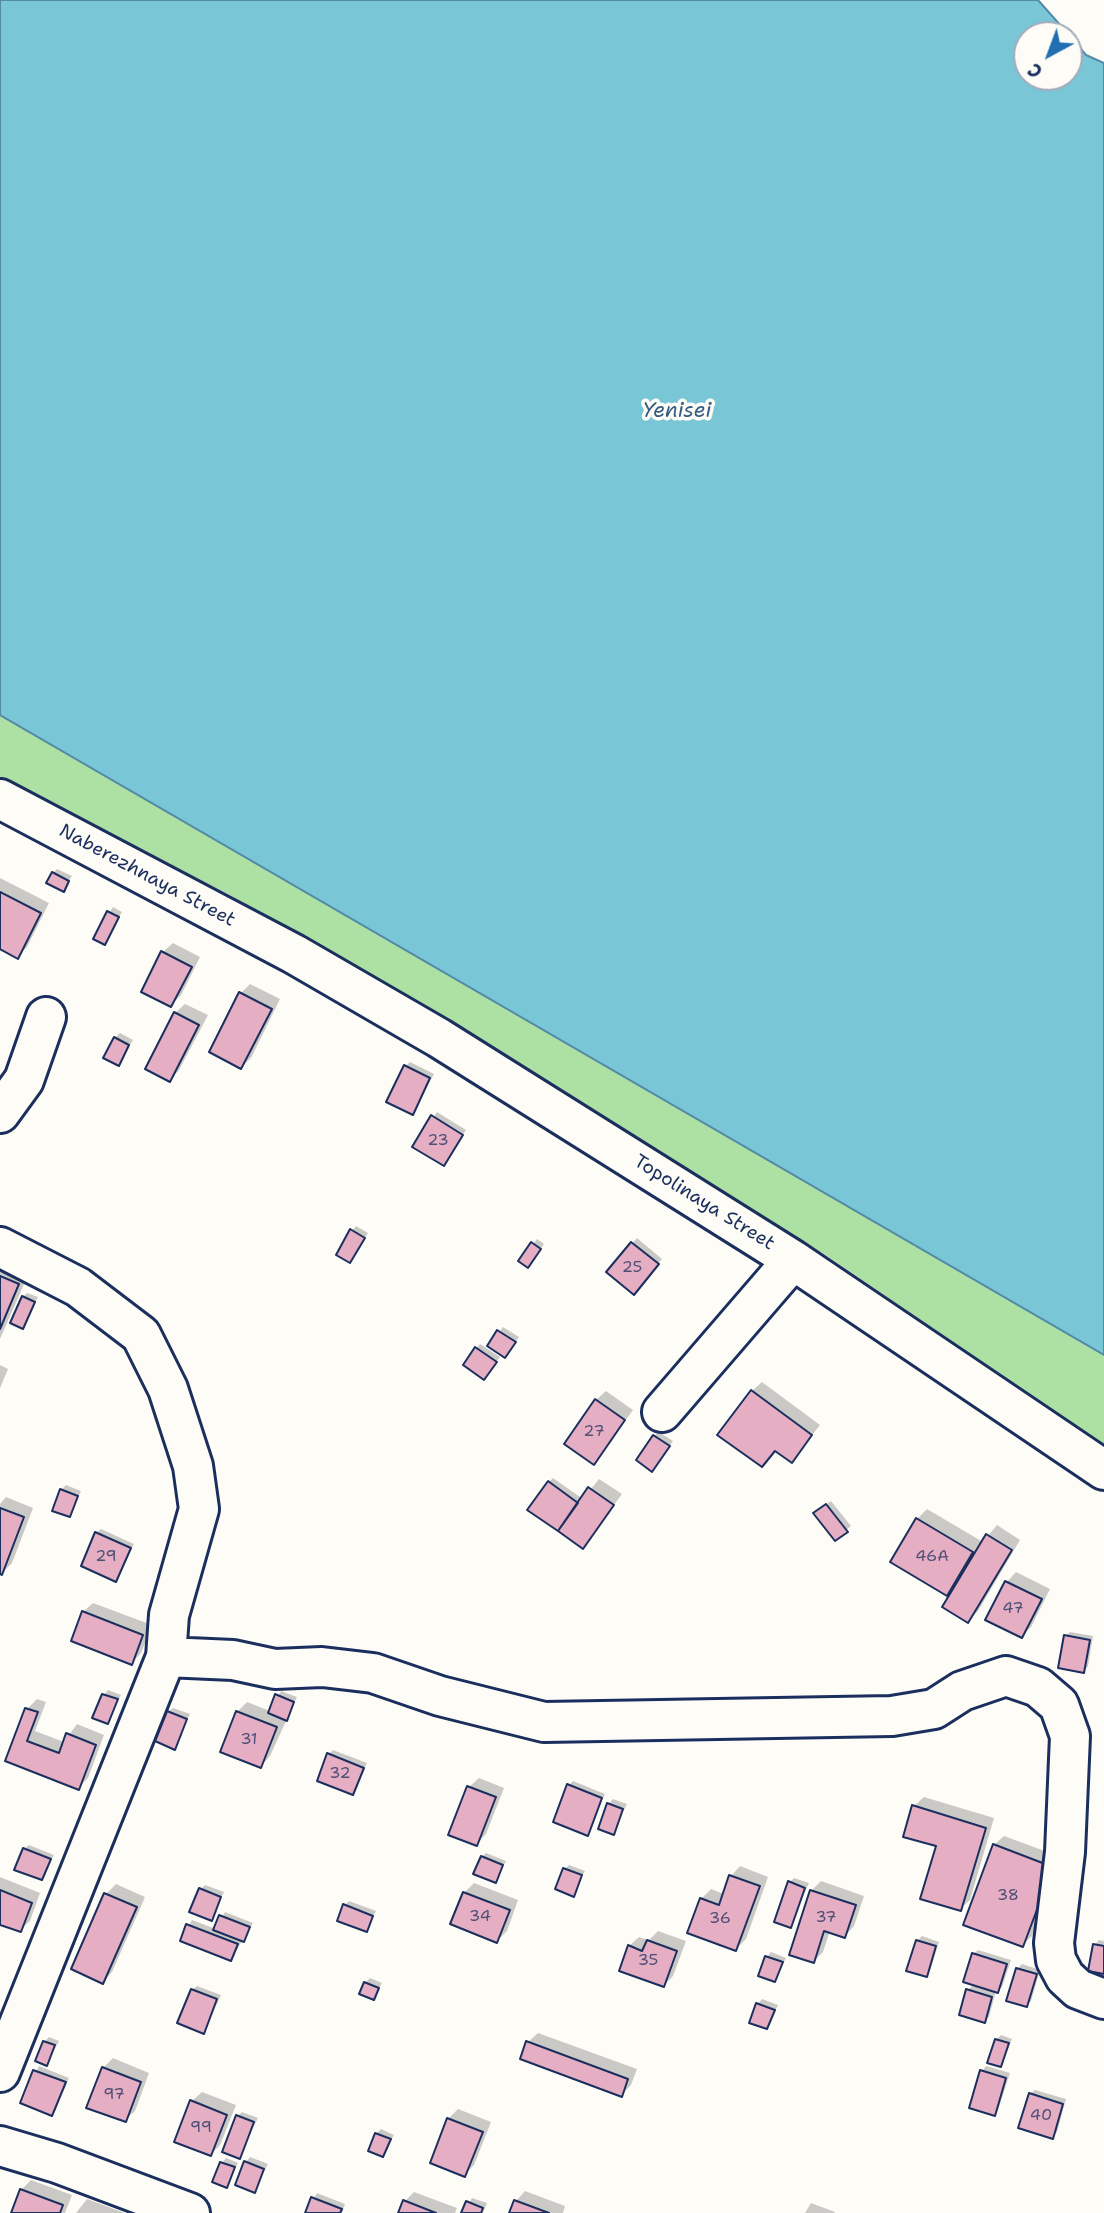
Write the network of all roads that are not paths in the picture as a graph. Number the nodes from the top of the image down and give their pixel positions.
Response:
1 (0, 800) edge
2 (293, 954) joint
3 (46, 1017) dead end
4 (0, 1113) edge
5 (0, 1247) edge
6 (793, 1260) junction
7 (662, 1412) dead end
8 (1104, 1469) edge
9 (166, 1657) junction
10 (1104, 1999) edge
11 (0, 2073) edge
12 (0, 2146) edge
13 (190, 2213) edge

1 - 2 street, Naberezhnaya Street
2 - 6 street, Topolinaya Street
3 - 4 street
5 - 9 street
6 - 7 street
6 - 8 street, Topolinaya Street
9 - 10 street
9 - 11 street
12 - 13 street

